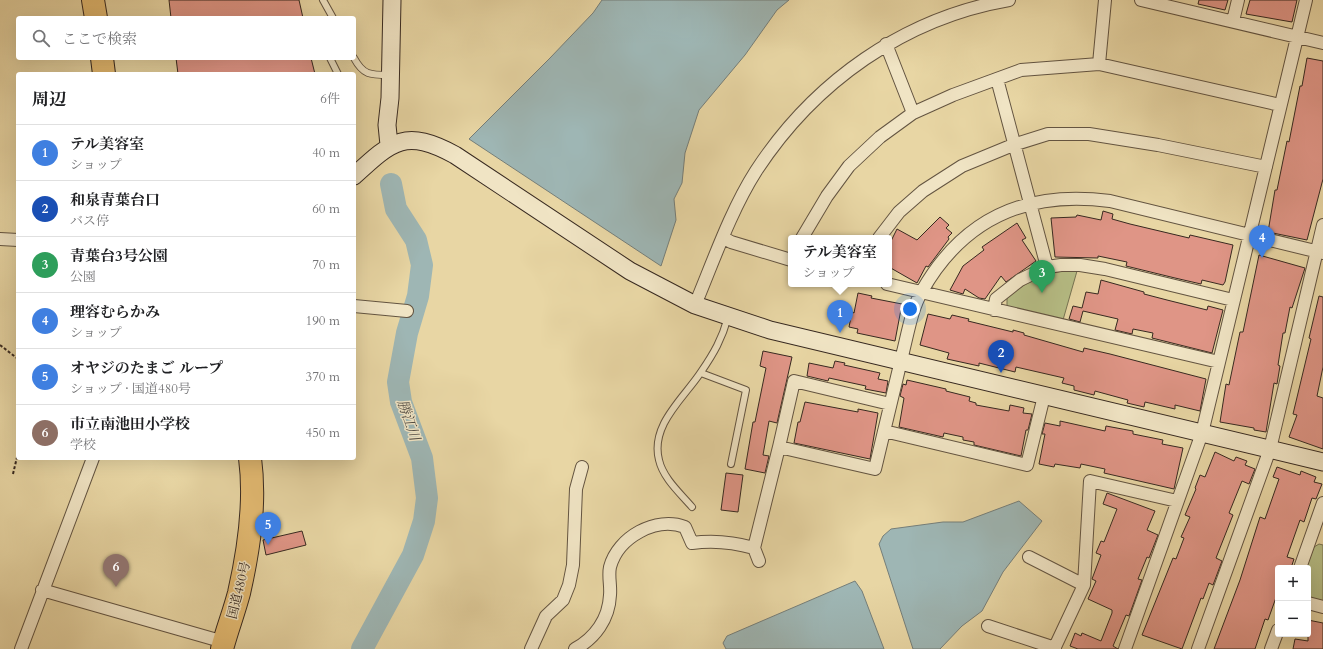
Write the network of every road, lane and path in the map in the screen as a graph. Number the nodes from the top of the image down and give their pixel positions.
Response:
1 (93, 0) edge
2 (323, 0) edge
3 (392, 0) edge
4 (1009, 0) edge
5 (1105, 0) edge
6 (1141, 0) edge
7 (1238, 0) edge
8 (1306, 0) edge
9 (1172, 3) edge
10 (96, 16) edge
11 (330, 16) edge
12 (1233, 21) junction
13 (1296, 37) junction
14 (1323, 43) edge
15 (886, 44) junction
16 (102, 60) edge
17 (331, 60) edge
18 (355, 60) edge
19 (1099, 64) junction
20 (104, 72) edge
21 (337, 72) edge
22 (390, 74) junction
23 (997, 79) junction
24 (1280, 105) junction
25 (913, 113) junction
26 (389, 145) junction
27 (1013, 145) junction
28 (1266, 167) junction
29 (356, 174) edge
30 (1030, 203) junction
31 (1323, 225) edge
32 (804, 235) edge
33 (881, 235) edge
34 (1249, 235) junction
35 (724, 238) junction
36 (0, 239) edge
37 (16, 240) edge
38 (1320, 252) edge
39 (788, 257) edge
40 (1047, 267) junction
41 (892, 285) edge
42 (921, 292) junction
43 (1234, 300) junction
44 (695, 305) junction
45 (356, 306) edge
46 (994, 310) junction
47 (407, 311) dead end
48 (728, 317) junction
49 (0, 345) edge
50 (16, 357) edge
51 (901, 362) junction
52 (1219, 362) junction
53 (701, 373) junction
54 (1044, 396) junction
55 (890, 404) junction
56 (884, 431) junction
57 (1202, 433) junction
58 (779, 447) junction
59 (1270, 449) junction
60 (16, 460) edge
61 (92, 460) edge
62 (249, 460) edge
63 (1323, 462) edge
64 (731, 464) dead end
65 (582, 467) dead end
66 (13, 474) dead end
67 (1177, 501) junction
68 (1323, 503) edge
69 (692, 507) dead end
70 (1317, 537) edge
71 (754, 548) junction
72 (1029, 557) dead end
73 (759, 561) dead end
74 (1302, 565) edge
75 (1084, 585) junction
76 (42, 590) junction
77 (1311, 604) edge
78 (1323, 607) edge
79 (988, 626) dead end
80 (1275, 637) edge
81 (225, 647) edge
82 (1054, 648) edge
83 (22, 649) edge
84 (531, 649) edge
85 (575, 649) edge
86 (1125, 649) edge
87 (1198, 649) edge
88 (1271, 649) edge

1 - 10 highway
2 - 11 lane
3 - 22 street
4 - 15 street
5 - 19 street
6 - 9 street
7 - 12 street
8 - 13 street
9 - 12 street
12 - 13 street
13 - 14 street
13 - 24 street
15 - 25 street
15 - 35 street
16 - 20 highway
17 - 21 lane
18 - 22 lane
19 - 23 street
19 - 24 street
22 - 26 street
23 - 25 street
23 - 27 street
24 - 28 street
25 - 32 street
26 - 29 street
26 - 44 street
27 - 28 street
27 - 30 street
27 - 33 street
28 - 34 street
30 - 34 street
30 - 40 street
30 - 42 street
31 - 38 street
34 - 38 street
34 - 43 street
35 - 39 street
35 - 44 street
36 - 37 street
38 - 59 street
40 - 43 street
40 - 46 street
41 - 42 street
42 - 46 street
42 - 51 street
43 - 52 street
44 - 48 street
45 - 47 street
46 - 52 street
48 - 51 street
48 - 53 lane
49 - 50 path
51 - 54 street
51 - 55 street
52 - 57 street
53 - 64 lane
53 - 69 lane
54 - 56 street
54 - 57 street
55 - 56 street
55 - 58 street
56 - 58 street
57 - 59 street
57 - 67 street
58 - 71 street
59 - 63 street
59 - 87 street
60 - 66 path
61 - 76 street
62 - 81 highway, 国道480号
65 - 84 street
67 - 75 street
67 - 86 street
68 - 70 street
70 - 74 street
71 - 73 street
71 - 85 street
72 - 75 street
75 - 82 street
76 - 81 street
76 - 83 street
77 - 78 street
79 - 82 street
80 - 88 street

